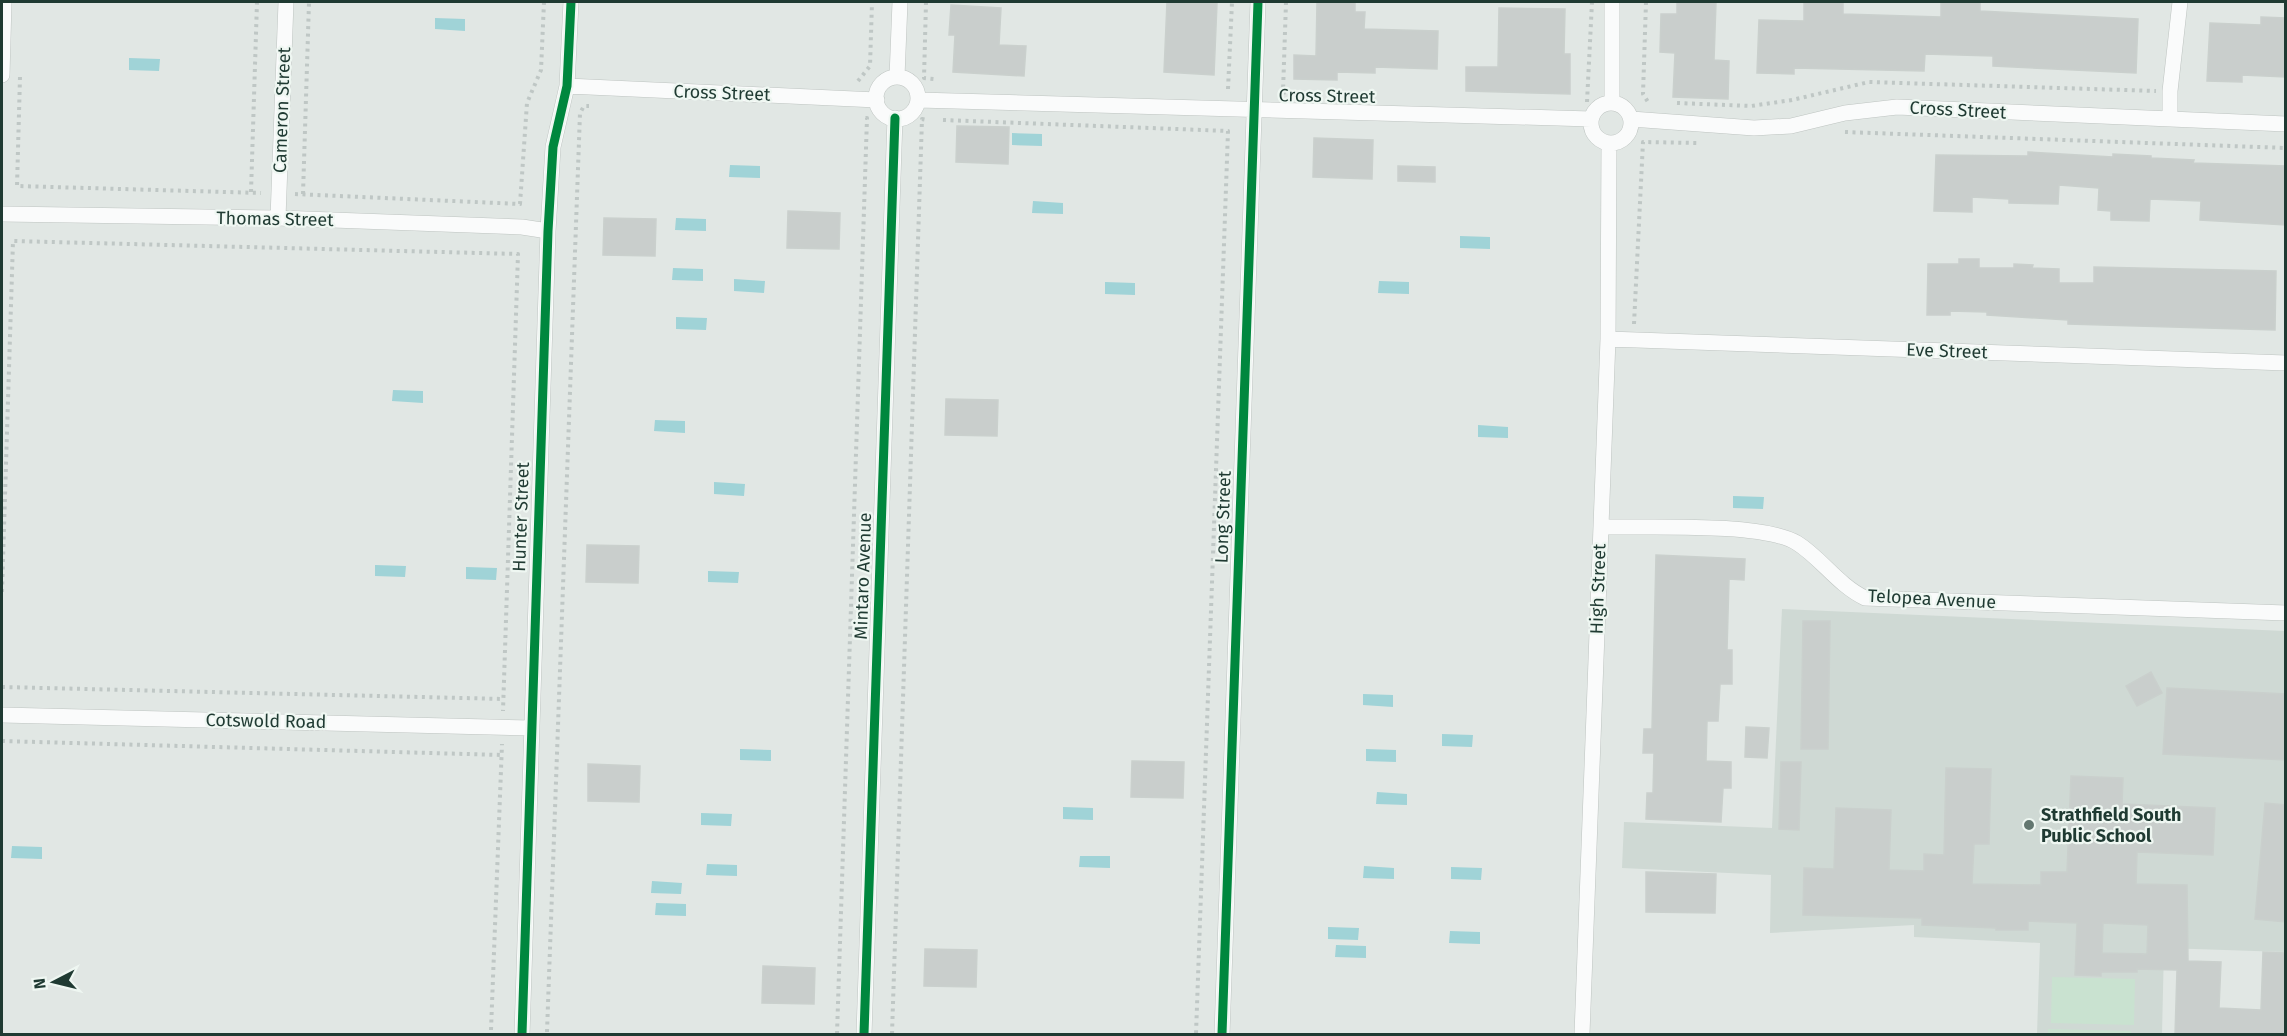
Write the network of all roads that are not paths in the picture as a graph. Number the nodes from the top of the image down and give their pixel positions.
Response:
1 (4, 2) edge
2 (286, 2) edge
3 (571, 2) edge
4 (900, 2) edge
5 (1258, 2) edge
6 (1612, 2) edge
7 (2180, 2) edge
8 (2, 75) edge
9 (897, 77) junction
10 (567, 86) junction
11 (877, 100) junction
12 (918, 100) junction
13 (1612, 102) junction
14 (1253, 111) junction
15 (895, 118) junction
16 (1591, 119) junction
17 (1632, 119) junction
18 (2170, 119) junction
19 (2286, 124) edge
20 (1609, 143) junction
21 (2, 214) edge
22 (278, 218) junction
23 (548, 231) junction
24 (1608, 339) junction
25 (2286, 363) edge
26 (1601, 527) junction
27 (2286, 613) edge
28 (2, 715) edge
29 (530, 728) junction
30 (522, 1035) edge
31 (864, 1035) edge
32 (1222, 1035) edge
33 (1582, 1035) edge

1 - 8 street
2 - 22 street, Cameron Street
3 - 10 street, Hunter Street
4 - 9 street
5 - 14 street, Long Street
6 - 13 street
7 - 18 street
9 - 11 street
9 - 12 street
10 - 11 street, Cross Street
10 - 23 street, Hunter Street
11 - 15 street
12 - 14 street, Cross Street
12 - 15 street
13 - 16 street
13 - 17 street
14 - 16 street, Cross Street
14 - 32 street, Long Street
15 - 31 street, Mintaro Avenue
16 - 20 street
17 - 18 street, Cross Street
17 - 20 street
18 - 19 street, Cross Street
20 - 24 street, High Street
21 - 22 street, Thomas Street
22 - 23 street, Thomas Street
23 - 29 street, Hunter Street
24 - 25 street, Eve Street
24 - 26 street, High Street
26 - 27 street, Telopea Avenue
26 - 33 street, High Street
28 - 29 street, Cotswold Road
29 - 30 street, Hunter Street

